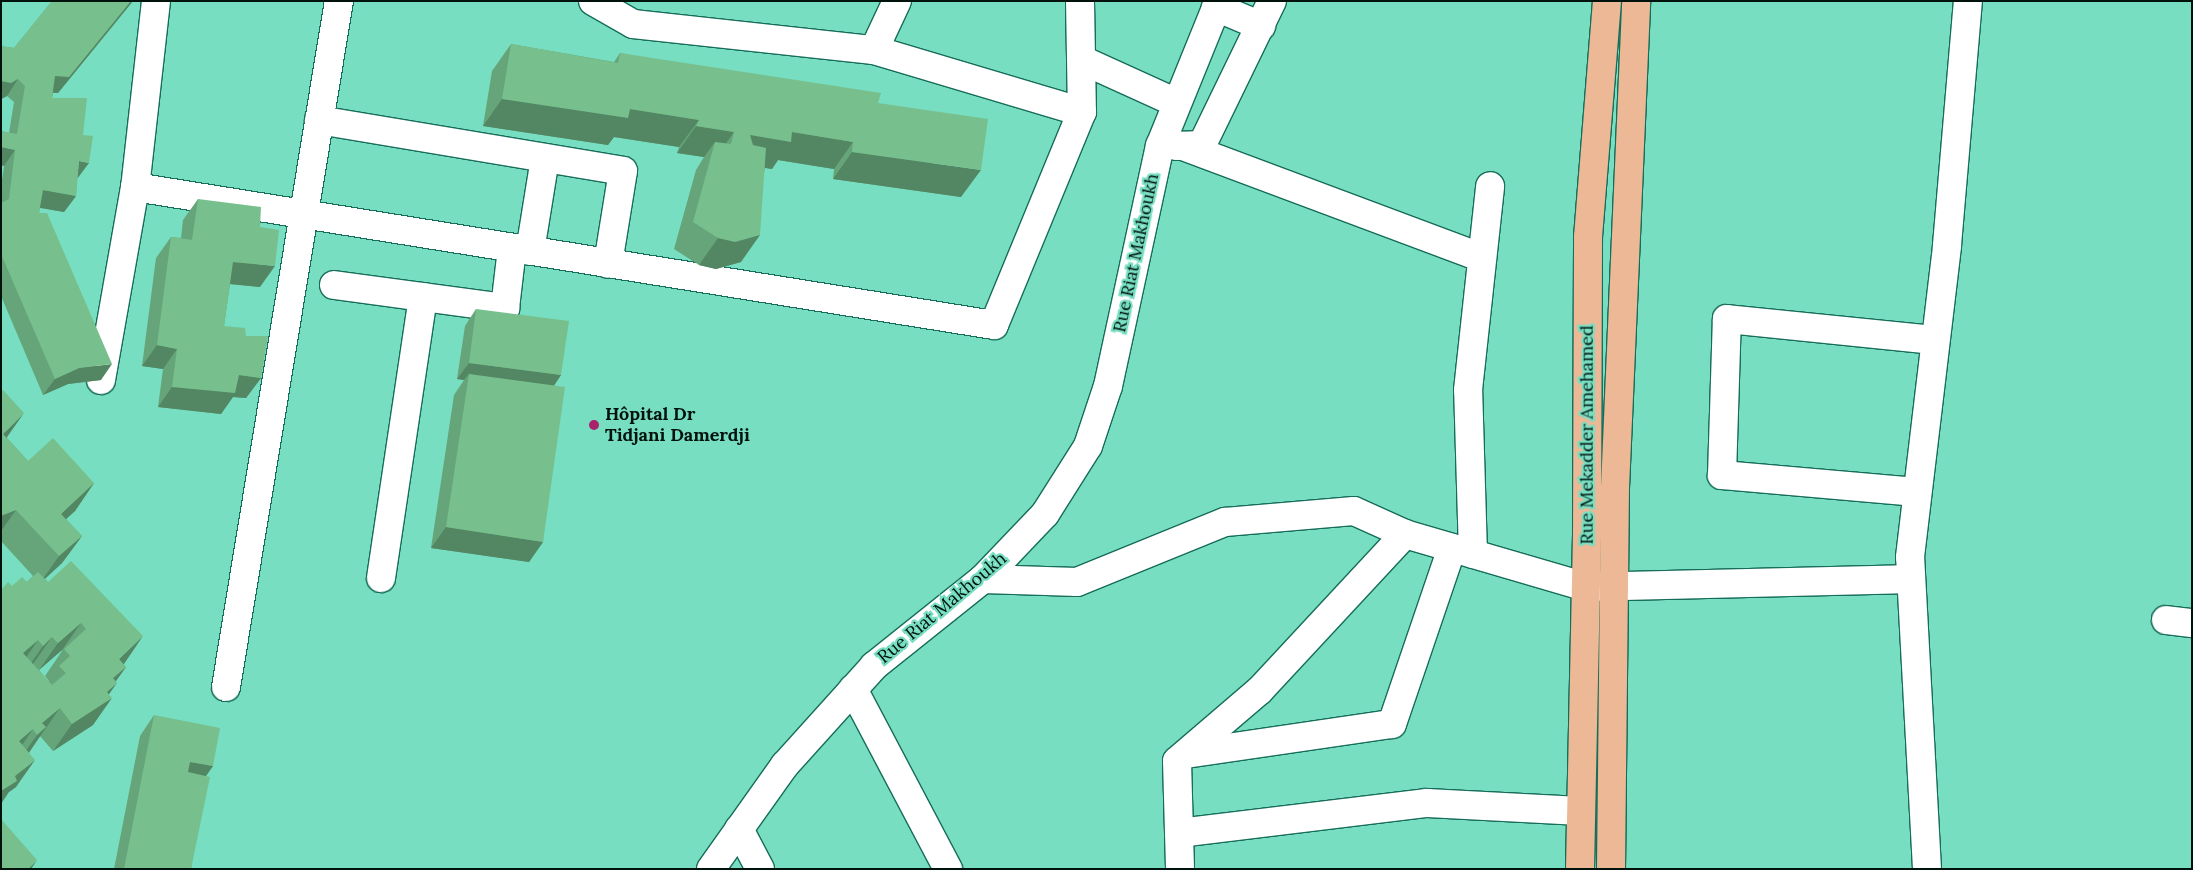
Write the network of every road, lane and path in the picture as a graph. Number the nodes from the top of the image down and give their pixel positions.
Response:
1 (156, 1) edge
2 (339, 1) edge
3 (593, 1) edge
4 (897, 1) edge
5 (1080, 1) edge
6 (1272, 1) edge
7 (1606, 1) edge
8 (1636, 1) edge
9 (1968, 1) edge
10 (1218, 4) edge
11 (1260, 26) junction
12 (874, 50) junction
13 (1082, 60) junction
14 (1177, 102) junction
15 (1082, 112) junction
16 (319, 120) junction
17 (1171, 146) junction
18 (545, 158) junction
19 (1490, 186) dead end
20 (135, 187) junction
21 (303, 215) junction
22 (521, 250) junction
23 (1482, 258) junction
24 (608, 264) junction
25 (334, 285) dead end
26 (423, 297) junction
27 (1935, 340) junction
28 (101, 380) edge
29 (1917, 492) junction
30 (1405, 534) junction
31 (1463, 551) junction
32 (381, 578) dead end
33 (982, 579) junction
34 (1911, 579) junction
35 (1614, 586) junction
36 (1586, 587) junction
37 (226, 687) dead end
38 (853, 689) junction
39 (1186, 754) junction
40 (1581, 811) junction
41 (739, 829) junction
42 (1179, 833) junction
43 (711, 869) edge
44 (760, 869) edge
45 (948, 869) edge
46 (1180, 869) edge
47 (1580, 869) edge
48 (1611, 869) edge
49 (1927, 869) edge

1 - 20 street
2 - 16 street
3 - 12 street
4 - 12 street
5 - 13 street
6 - 11 street
7 - 36 main road, Rue Mekadder Amehamed
8 - 35 main road, Rue Mekadder Amehamed
9 - 27 street
10 - 11 street, Rue Riat Makhoukh
10 - 14 street, Rue Riat Makhoukh
11 - 17 street
12 - 15 street
13 - 14 street
13 - 15 street
14 - 17 street, Rue Riat Makhoukh
15 - 24 street
16 - 18 street
16 - 21 street
17 - 23 street
17 - 33 street, Rue Riat Makhoukh
18 - 22 street
18 - 24 street
19 - 23 street
20 - 21 street
20 - 28 street
21 - 22 street
21 - 37 street
22 - 24 street
22 - 26 street
23 - 31 street
25 - 26 street
26 - 32 street
27 - 29 street
27 - 29 street
29 - 34 street
30 - 31 street
30 - 33 street
30 - 39 street
31 - 36 street
31 - 39 street
33 - 38 street, Rue Riat Makhoukh
34 - 35 street
34 - 49 street
35 - 36 street
35 - 48 main road, Rue Mekadder Amehamed
36 - 40 main road, Rue Mekadder Amehamed
38 - 41 street, Rue Riat Makhoukh
38 - 45 street
39 - 42 street
40 - 42 street
40 - 47 main road, Rue Mekadder Amehamed
41 - 43 street, Rue Riat Makhoukh
41 - 44 street
42 - 46 street

